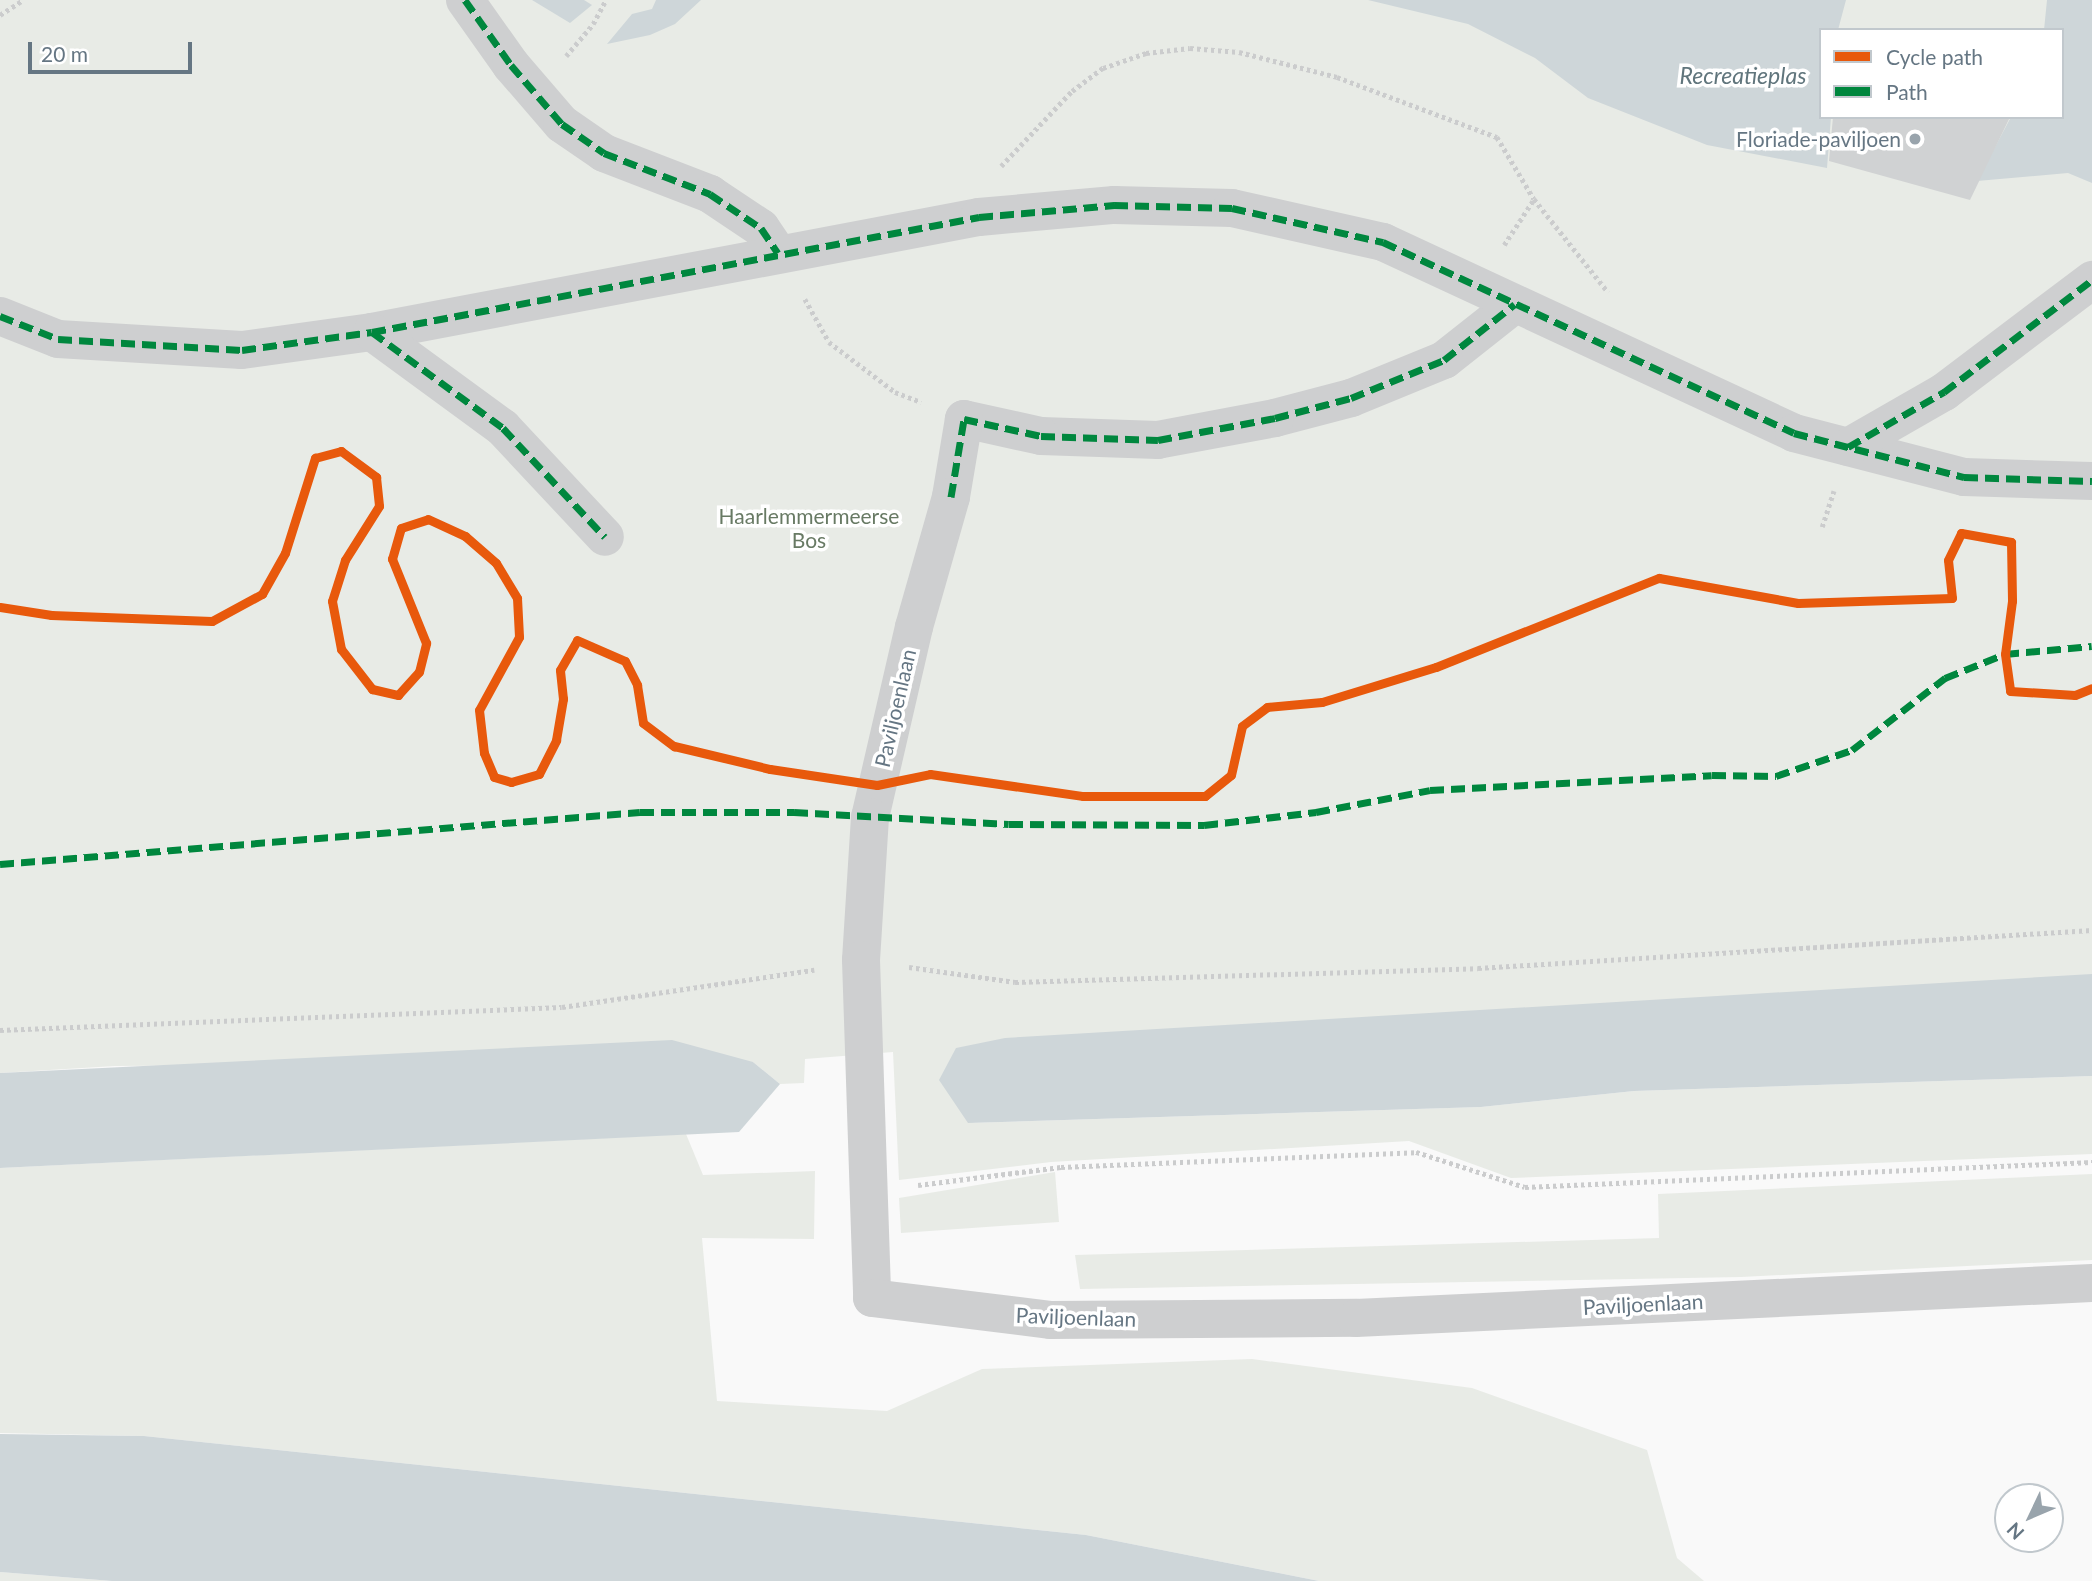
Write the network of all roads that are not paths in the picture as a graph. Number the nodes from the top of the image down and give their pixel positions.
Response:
1 (465, 0) edge
2 (778, 253) junction
3 (2092, 280) edge
4 (1514, 304) junction
5 (0, 316) edge
6 (372, 332) junction
7 (1848, 447) junction
8 (2092, 481) edge
9 (606, 537) dead end
10 (2092, 1283) edge

1 - 2 street
2 - 4 street
2 - 6 street
3 - 7 street
4 - 7 street
4 - 10 street, Paviljoenlaan
5 - 6 street
6 - 9 street
7 - 8 street

